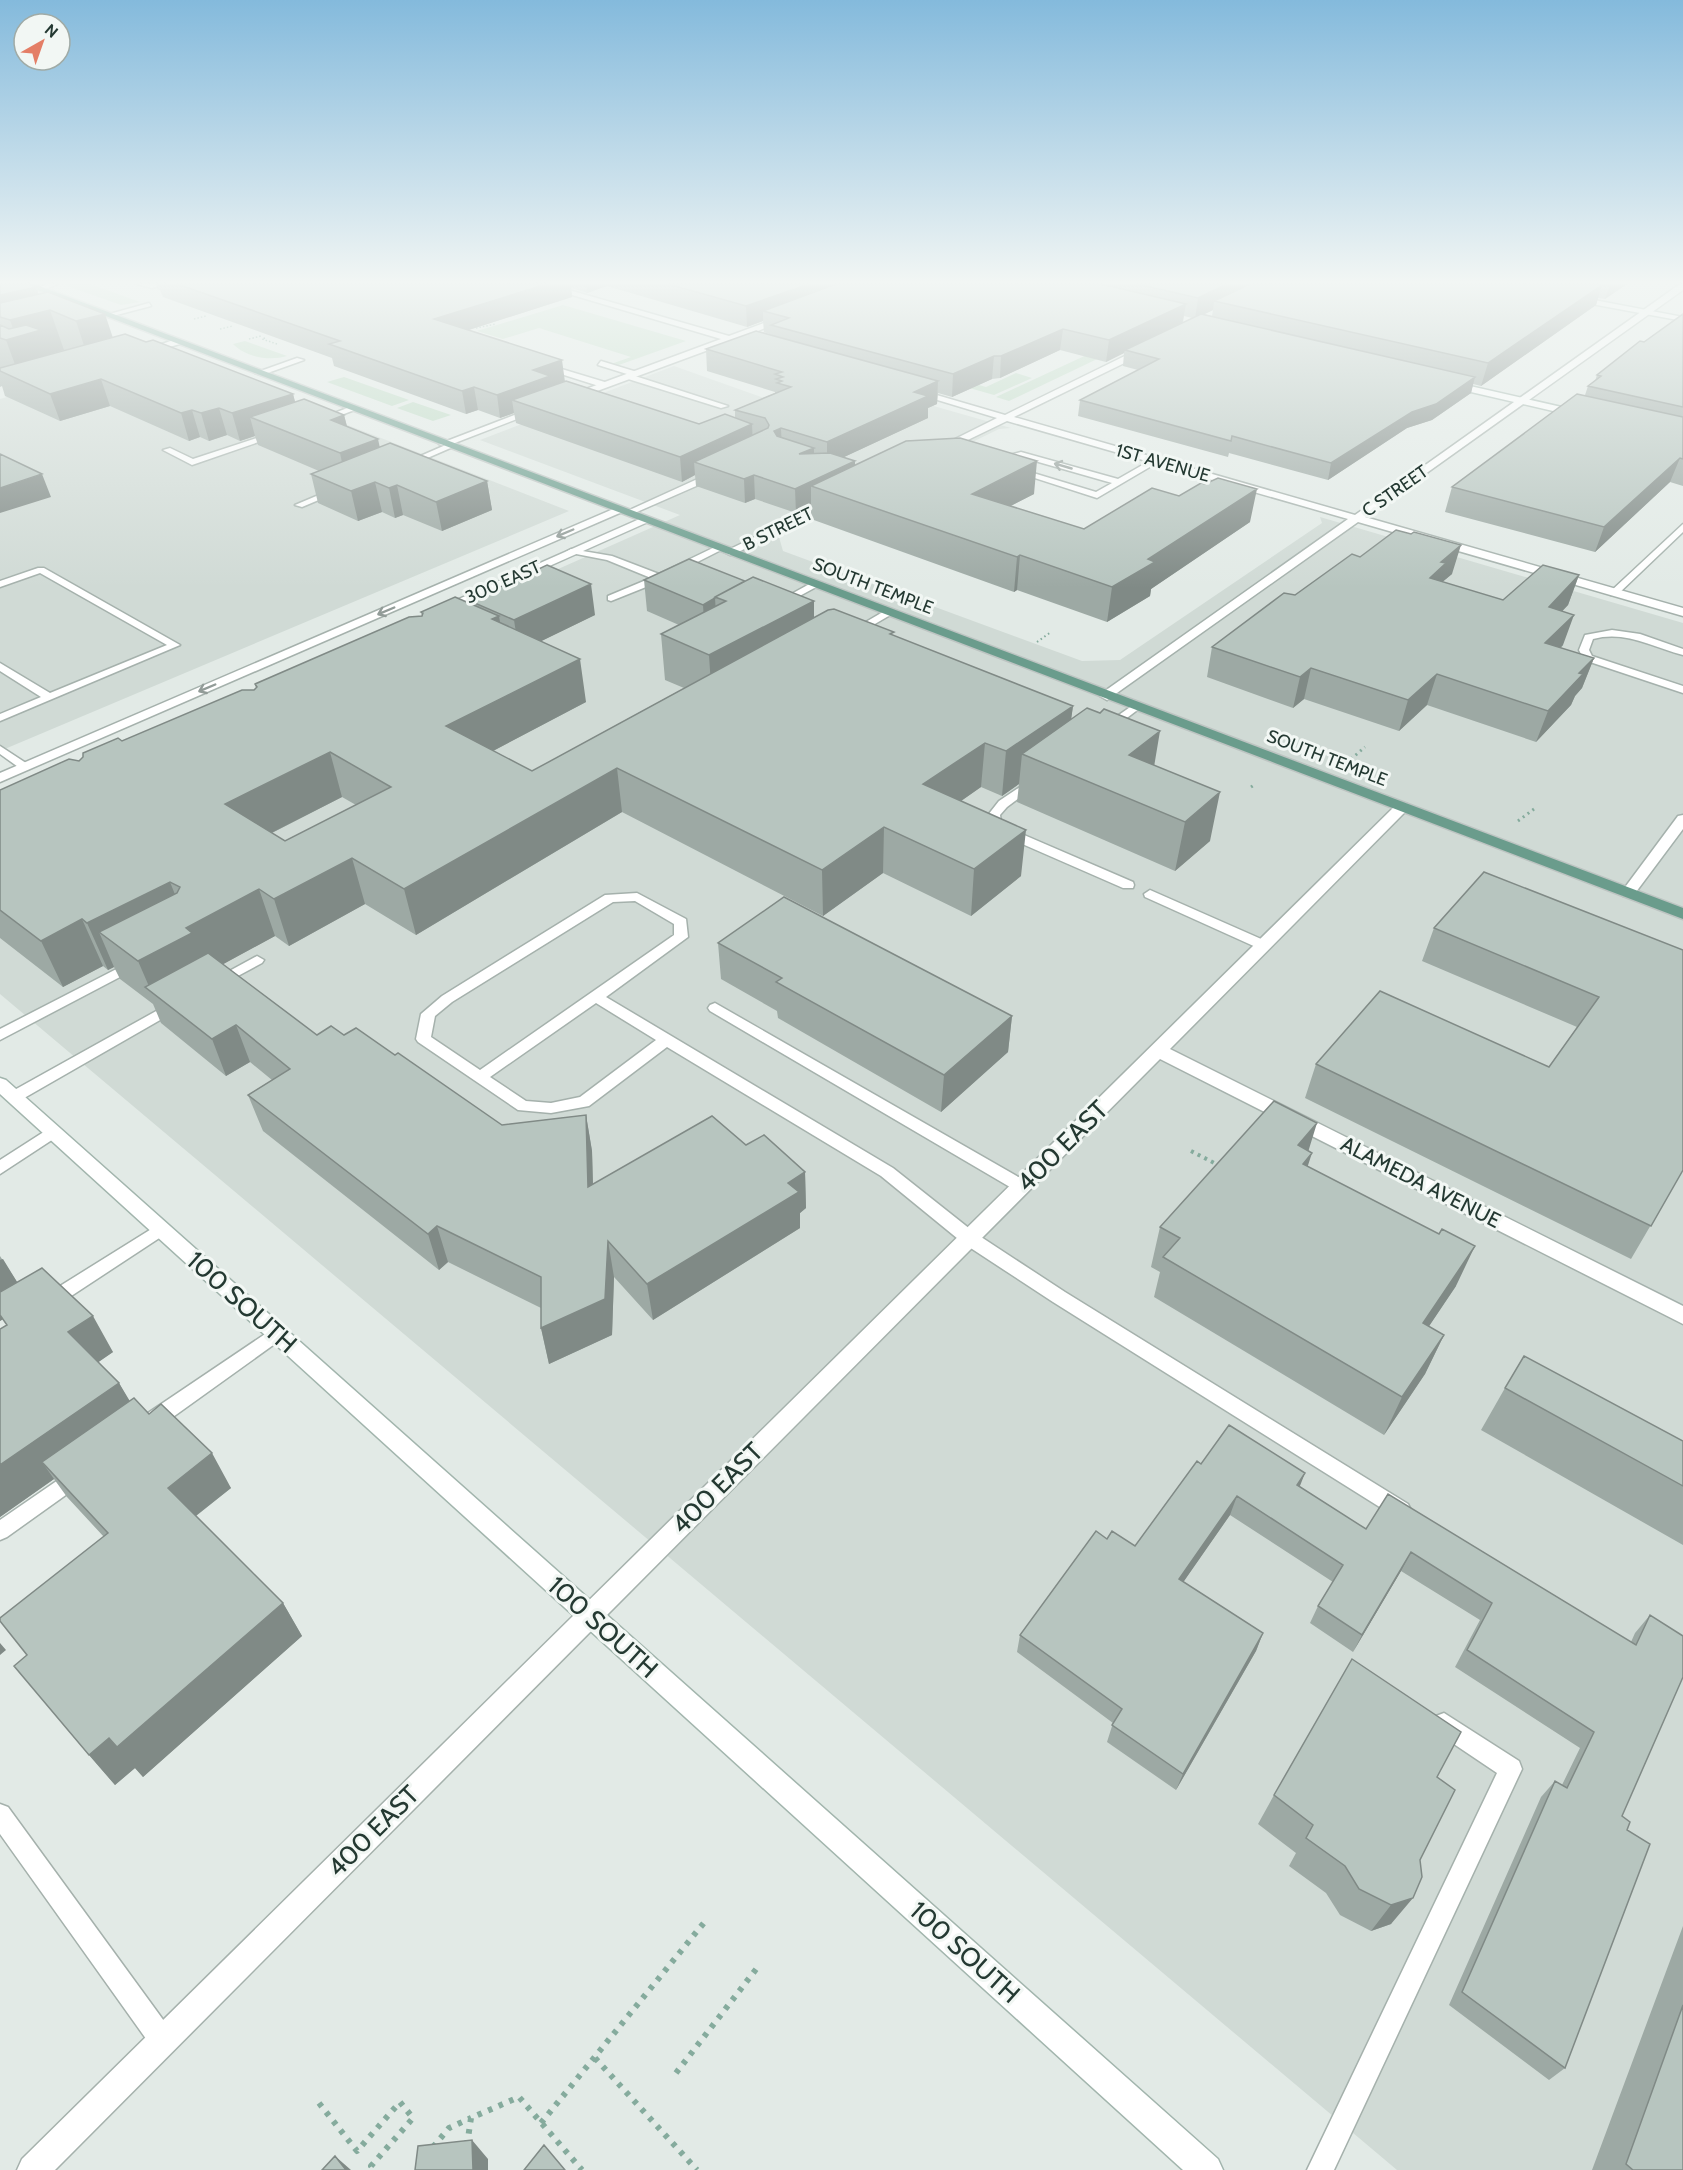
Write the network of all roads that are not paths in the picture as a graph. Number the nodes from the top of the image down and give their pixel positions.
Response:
1 (291, 385) edge
2 (604, 385) edge
3 (661, 385) edge
4 (1070, 385) edge
5 (1457, 385) edge
6 (1544, 385) edge
7 (910, 390) edge
8 (563, 400) edge
9 (1522, 401) junction
10 (723, 406) dead end
11 (543, 407) edge
12 (353, 409) junction
13 (1586, 416) edge
14 (1004, 418) junction
15 (313, 422) edge
16 (280, 433) edge
17 (448, 445) junction
18 (167, 450) dead end
19 (938, 450) joint
20 (961, 454) edge
21 (1156, 461) junction
22 (401, 466) edge
23 (724, 466) edge
24 (1119, 482) junction
25 (350, 485) edge
26 (840, 499) edge
27 (299, 505) dead end
28 (623, 512) junction
29 (1356, 519) junction
30 (644, 520) junction
31 (1683, 527) edge
32 (725, 550) junction
33 (571, 552) junction
34 (659, 578) junction
35 (0, 584) edge
36 (815, 584) junction
37 (1614, 593) junction
38 (611, 598) dead end
39 (773, 606) edge
40 (888, 612) junction
41 (1683, 612) edge
42 (432, 618) edge
43 (837, 641) edge
44 (1683, 652) edge
45 (0, 666) edge
46 (1683, 690) edge
47 (1107, 696) junction
48 (50, 697) junction
49 (1136, 706) junction
50 (0, 718) edge
51 (1099, 734) edge
52 (0, 749) edge
53 (25, 767) junction
54 (1041, 776) edge
55 (0, 778) edge
56 (1402, 807) junction
57 (1683, 819) edge
58 (1677, 836) edge
59 (1128, 885) dead end
60 (1628, 893) junction
61 (1150, 894) dead end
62 (1683, 914) edge
63 (1263, 945) junction
64 (150, 955) edge
65 (257, 960) dead end
66 (596, 997) junction
67 (715, 1008) dead end
68 (0, 1035) edge
69 (666, 1040) junction
70 (1157, 1050) junction
71 (480, 1077) junction
72 (7, 1091) edge
73 (53, 1132) junction
74 (0, 1168) edge
75 (1021, 1186) junction
76 (160, 1229) junction
77 (969, 1238) junction
78 (39, 1308) edge
79 (1683, 1316) edge
80 (277, 1333) junction
81 (142, 1429) edge
82 (94, 1463) edge
83 (1414, 1518) edge
84 (0, 1531) edge
85 (590, 1615) junction
86 (1426, 1712) edge
87 (0, 1815) edge
88 (162, 2041) junction
89 (33, 2170) edge
90 (1207, 2170) edge
91 (1320, 2170) edge

1 - 12 main road, SOUTH TEMPLE
2 - 8 street
3 - 10 lane
4 - 14 street
5 - 9 street
6 - 9 street, C STREET
7 - 14 street, 1ST AVENUE
9 - 13 street
9 - 29 street, C STREET
11 - 17 street
12 - 15 lane
12 - 17 main road, SOUTH TEMPLE
14 - 19 street
14 - 21 street, 1ST AVENUE
16 - 18 lane
17 - 22 lane
17 - 28 main road, SOUTH TEMPLE
19 - 20 lane
21 - 24 lane
21 - 29 street, 1ST AVENUE
23 - 28 lane
24 -> 24 lane
25 - 27 lane
26 - 32 street, B STREET
28 - 30 main road, SOUTH TEMPLE
28 -> 53 street, 300 EAST
29 - 37 street, 1ST AVENUE
29 - 47 street, C STREET
30 - 32 main road, SOUTH TEMPLE
30 - 33 street, 300 EAST
31 - 37 lane
32 - 34 lane
32 - 36 main road, SOUTH TEMPLE
33 - 34 lane
33 - 42 street, 300 EAST
34 - 38 lane
35 - 48 lane
36 - 39 lane
36 - 40 main road, SOUTH TEMPLE
37 - 41 street, 1ST AVENUE
40 - 43 lane
40 - 47 main road, SOUTH TEMPLE
44 - 46 lane
45 - 48 lane
47 - 49 main road, SOUTH TEMPLE
48 - 50 lane
49 - 51 lane
49 - 56 main road, SOUTH TEMPLE
52 - 53 lane
53 - 55 street, 300 EAST
54 - 59 lane
56 - 60 main road, SOUTH TEMPLE
56 - 63 street, 400 EAST
57 - 58 street
58 - 60 street
60 - 62 main road, SOUTH TEMPLE
61 - 63 lane
63 - 70 street, 400 EAST
64 - 68 lane
65 - 72 lane
66 - 69 lane
66 - 71 lane
66 - 71 lane
67 - 75 lane
69 - 71 lane
69 - 77 lane
70 - 75 street, 400 EAST
70 - 79 street, ALAMEDA AVENUE
72 - 73 street, 100 SOUTH
73 - 74 lane
73 - 76 street, 100 SOUTH
75 - 77 street, 400 EAST
76 - 78 lane
76 - 80 street, 100 SOUTH
77 - 83 lane
77 - 85 street, 400 EAST
80 - 81 lane
80 - 85 street, 100 SOUTH
82 - 84 lane
85 - 88 street, 400 EAST
85 - 90 street, 100 SOUTH
86 - 91 lane
87 - 88 lane
88 - 89 street, 400 EAST

